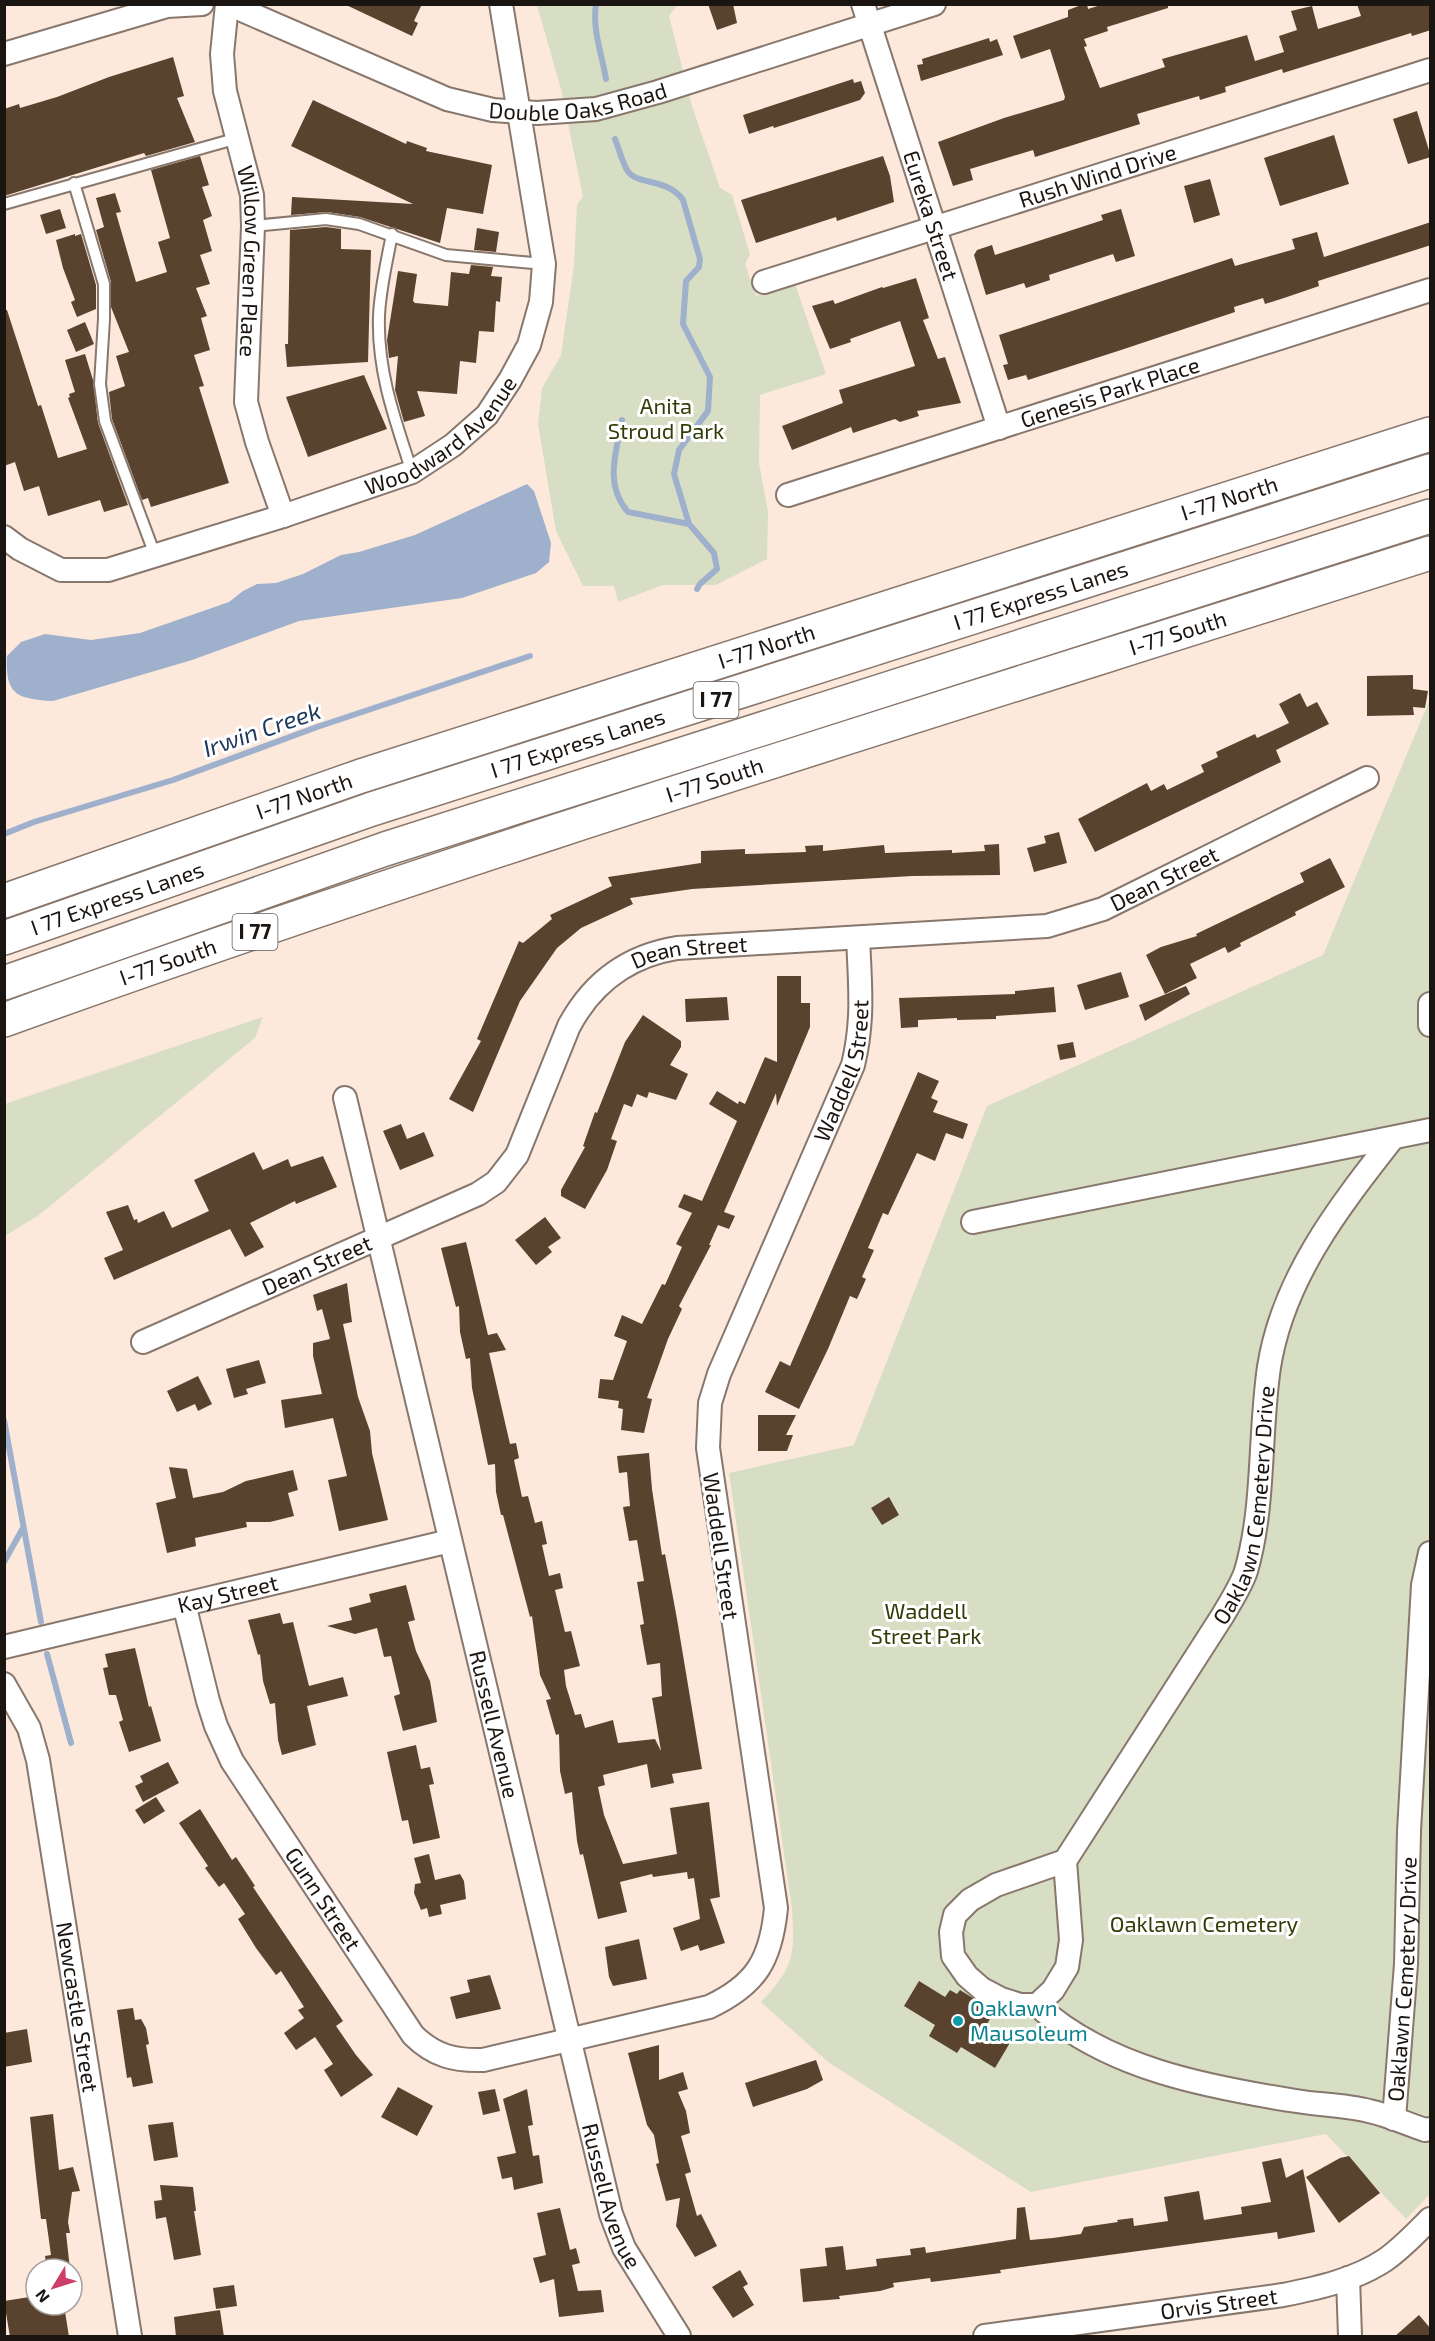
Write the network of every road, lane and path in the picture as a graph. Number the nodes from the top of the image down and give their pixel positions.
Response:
1 (202, 4) edge
2 (228, 4) edge
3 (501, 4) edge
4 (934, 4) edge
5 (867, 15) edge
6 (4, 54) edge
7 (1431, 70) edge
8 (520, 112) junction
9 (238, 138) junction
10 (74, 183) junction
11 (4, 204) edge
12 (253, 226) junction
13 (935, 228) junction
14 (392, 234) junction
15 (544, 264) junction
16 (765, 282) dead end
17 (1431, 290) edge
18 (999, 428) junction
19 (1431, 434) edge
20 (1431, 471) edge
21 (412, 472) junction
22 (788, 495) dead end
23 (283, 516) junction
24 (1431, 516) edge
25 (4, 537) edge
26 (1431, 553) edge
27 (155, 555) junction
28 (1367, 778) dead end
29 (4, 901) edge
30 (4, 938) edge
31 (858, 938) junction
32 (4, 983) edge
33 (1431, 1004) edge
34 (4, 1020) edge
35 (1431, 1025) edge
36 (345, 1098) dead end
37 (1431, 1130) edge
38 (1393, 1138) junction
39 (973, 1222) dead end
40 (378, 1238) junction
41 (143, 1342) dead end
42 (450, 1541) junction
43 (1431, 1553) edge
44 (184, 1604) junction
45 (4, 1647) edge
46 (4, 1684) edge
47 (1065, 1861) junction
48 (1038, 2005) junction
49 (568, 2040) junction
50 (1394, 2119) junction
51 (1431, 2129) edge
52 (1431, 2219) edge
53 (1348, 2278) junction
54 (130, 2337) edge
55 (679, 2337) edge
56 (986, 2337) edge
57 (1350, 2337) edge

1 - 6 street
2 - 8 street, Double Oaks Road
2 - 9 street, Willow Green Place
3 - 8 street, Woodward Avenue
4 - 5 street, Double Oaks Road
5 - 8 street, Double Oaks Road
5 - 13 street, Eureka Street
7 - 13 street, Rush Wind Drive
8 - 15 street, Woodward Avenue
9 - 10 lane
9 - 12 street, Willow Green Place
10 - 11 lane
10 - 27 lane
12 - 14 lane
12 - 23 street, Willow Green Place
13 - 16 street, Rush Wind Drive
13 - 18 street, Eureka Street
14 - 15 lane
14 - 21 lane
15 - 21 street, Woodward Avenue
17 - 18 street, Genesis Park Place
18 - 22 street, Genesis Park Place
19 - 29 highway, I-77 North / I 77
20 - 30 highway, I 77 Express Lanes / I 77
21 - 23 street, Woodward Avenue
23 - 27 street, Woodward Avenue
24 - 32 highway, I 77 Express Lanes / I 77
25 - 27 street, Woodward Avenue
26 - 34 highway, I-77 South / I 77
28 - 31 street, Dean Street
31 - 40 street, Dean Street
31 - 49 street, Waddell Street
33 - 35 street
36 - 40 street, Russell Avenue
37 - 38 street
38 - 39 street
38 - 47 street, Oaklawn Cemetery Drive
40 - 41 street, Dean Street
40 - 42 street, Russell Avenue
42 - 44 street, Kay Street
42 - 49 street, Russell Avenue
43 - 50 street, Oaklawn Cemetery Drive
44 - 45 street, Kay Street
44 - 49 street, Gunn Street
46 - 54 street, Newcastle Street
47 - 48 street
47 - 48 street
48 - 50 street, Oaklawn Cemetery Drive
49 - 55 street, Russell Avenue
50 - 51 street, Oaklawn Cemetery Drive
52 - 53 street, Orvis Street
53 - 56 street, Orvis Street
53 - 57 street

